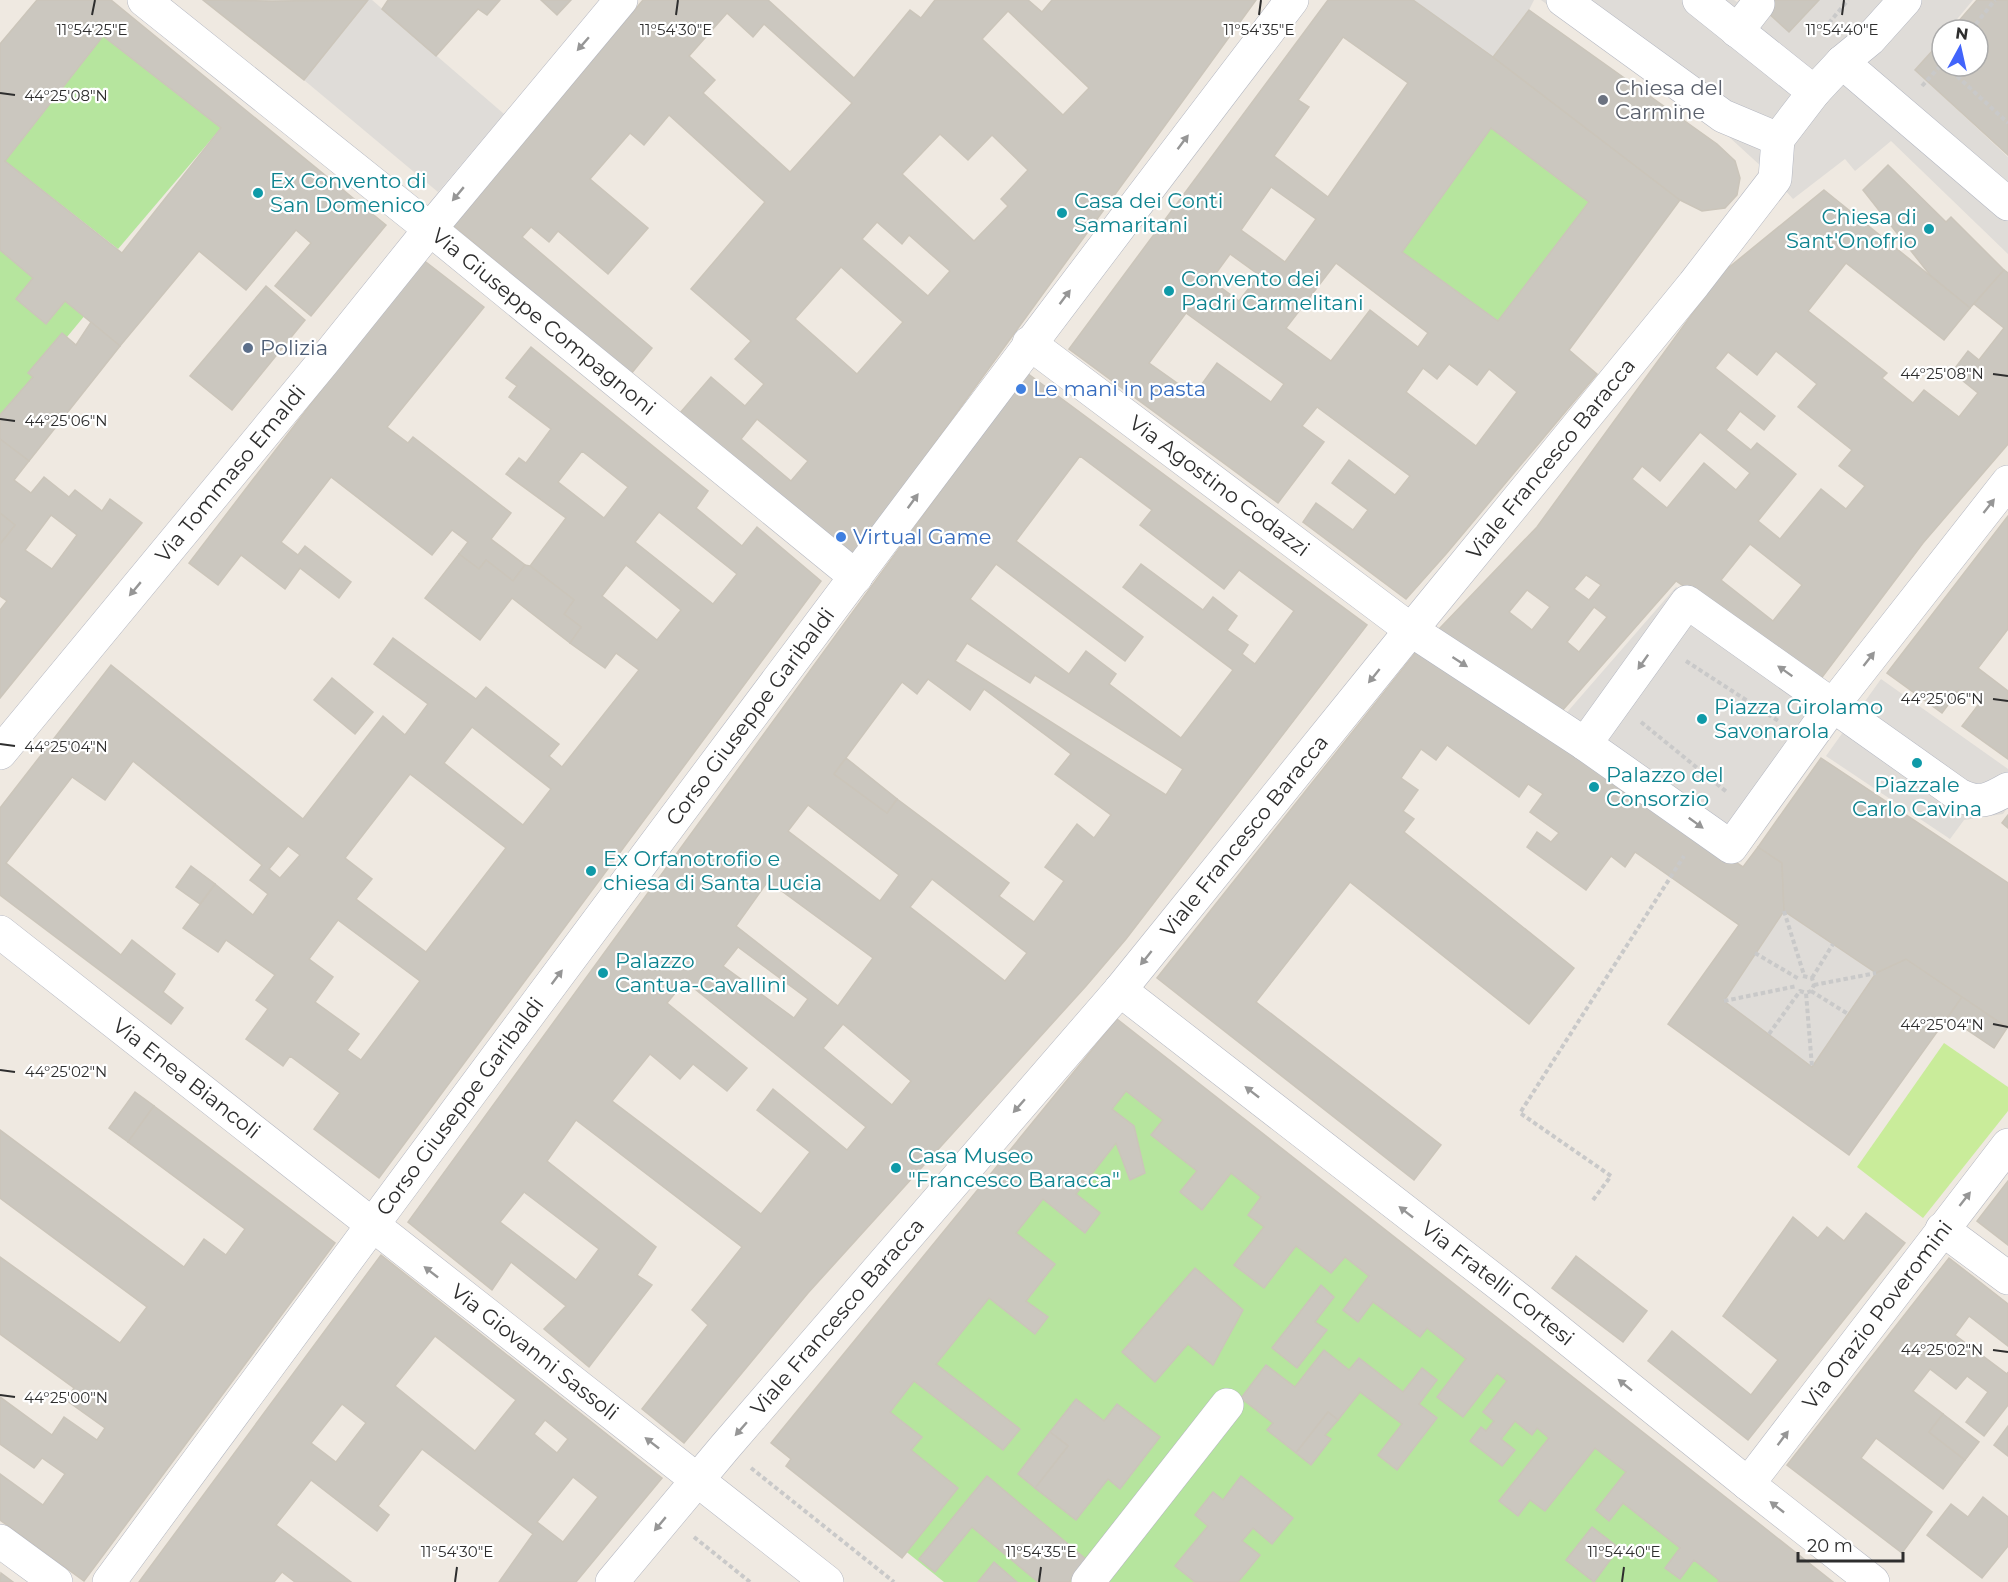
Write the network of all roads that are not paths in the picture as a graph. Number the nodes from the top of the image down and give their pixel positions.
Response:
1 (144, 0) edge
2 (621, 0) edge
3 (1292, 0) edge
4 (1563, 0) edge
5 (1699, 0) edge
6 (1905, 0) edge
7 (1758, 4) dead end
8 (1737, 30) junction
9 (1842, 62) junction
10 (1814, 92) junction
11 (1778, 139) junction
12 (2008, 204) edge
13 (430, 229) junction
14 (1029, 343) junction
15 (2008, 482) edge
16 (856, 577) junction
17 (1411, 630) junction
18 (1833, 705) junction
19 (1585, 744) junction
20 (0, 753) edge
21 (2008, 789) edge
22 (0, 932) edge
23 (1120, 990) junction
24 (2008, 1144) edge
25 (371, 1225) junction
26 (1942, 1229) junction
27 (2008, 1278) edge
28 (1227, 1405) dead end
29 (698, 1479) junction
30 (1748, 1484) junction
31 (0, 1541) edge
32 (56, 1582) edge
33 (109, 1582) edge
34 (612, 1582) edge
35 (827, 1582) edge
36 (1088, 1582) edge
37 (1873, 1582) edge

1 - 13 street, Via Giuseppe Compagnoni
2 -> 13 street, Via Tommaso Emaldi
14 -> 3 street, Corso Giuseppe Garibaldi
4 - 11 street
5 - 8 street
6 - 9 street
7 - 8 street
8 - 10 street
9 - 10 street
9 - 12 street
10 - 11 street
11 - 17 street, Viale Francesco Baracca
13 - 16 street, Via Giuseppe Compagnoni
13 -> 20 street, Via Tommaso Emaldi
16 -> 14 street, Corso Giuseppe Garibaldi
14 - 17 street, Via Agostino Codazzi
18 -> 15 street
25 -> 16 street, Corso Giuseppe Garibaldi
17 -> 19 street, Via Agostino Codazzi
17 -> 23 street, Viale Francesco Baracca
18 -> 19 street
19 -> 18 street
18 - 21 street
22 - 25 street, Via Enea Biancoli
23 -> 29 street, Viale Francesco Baracca
30 -> 23 street, Via Fratelli Cortesi
26 -> 24 street, Via Orazio Poveromini
29 -> 25 street, Via Giovanni Sassoli
25 - 33 street, Corso Giuseppe Garibaldi
26 - 27 street
30 -> 26 street, Via Orazio Poveromini
28 - 36 street
29 -> 34 street, Viale Francesco Baracca
29 - 35 street, Via Giovanni Sassoli
37 -> 30 street, Via Fratelli Cortesi
31 - 32 street

